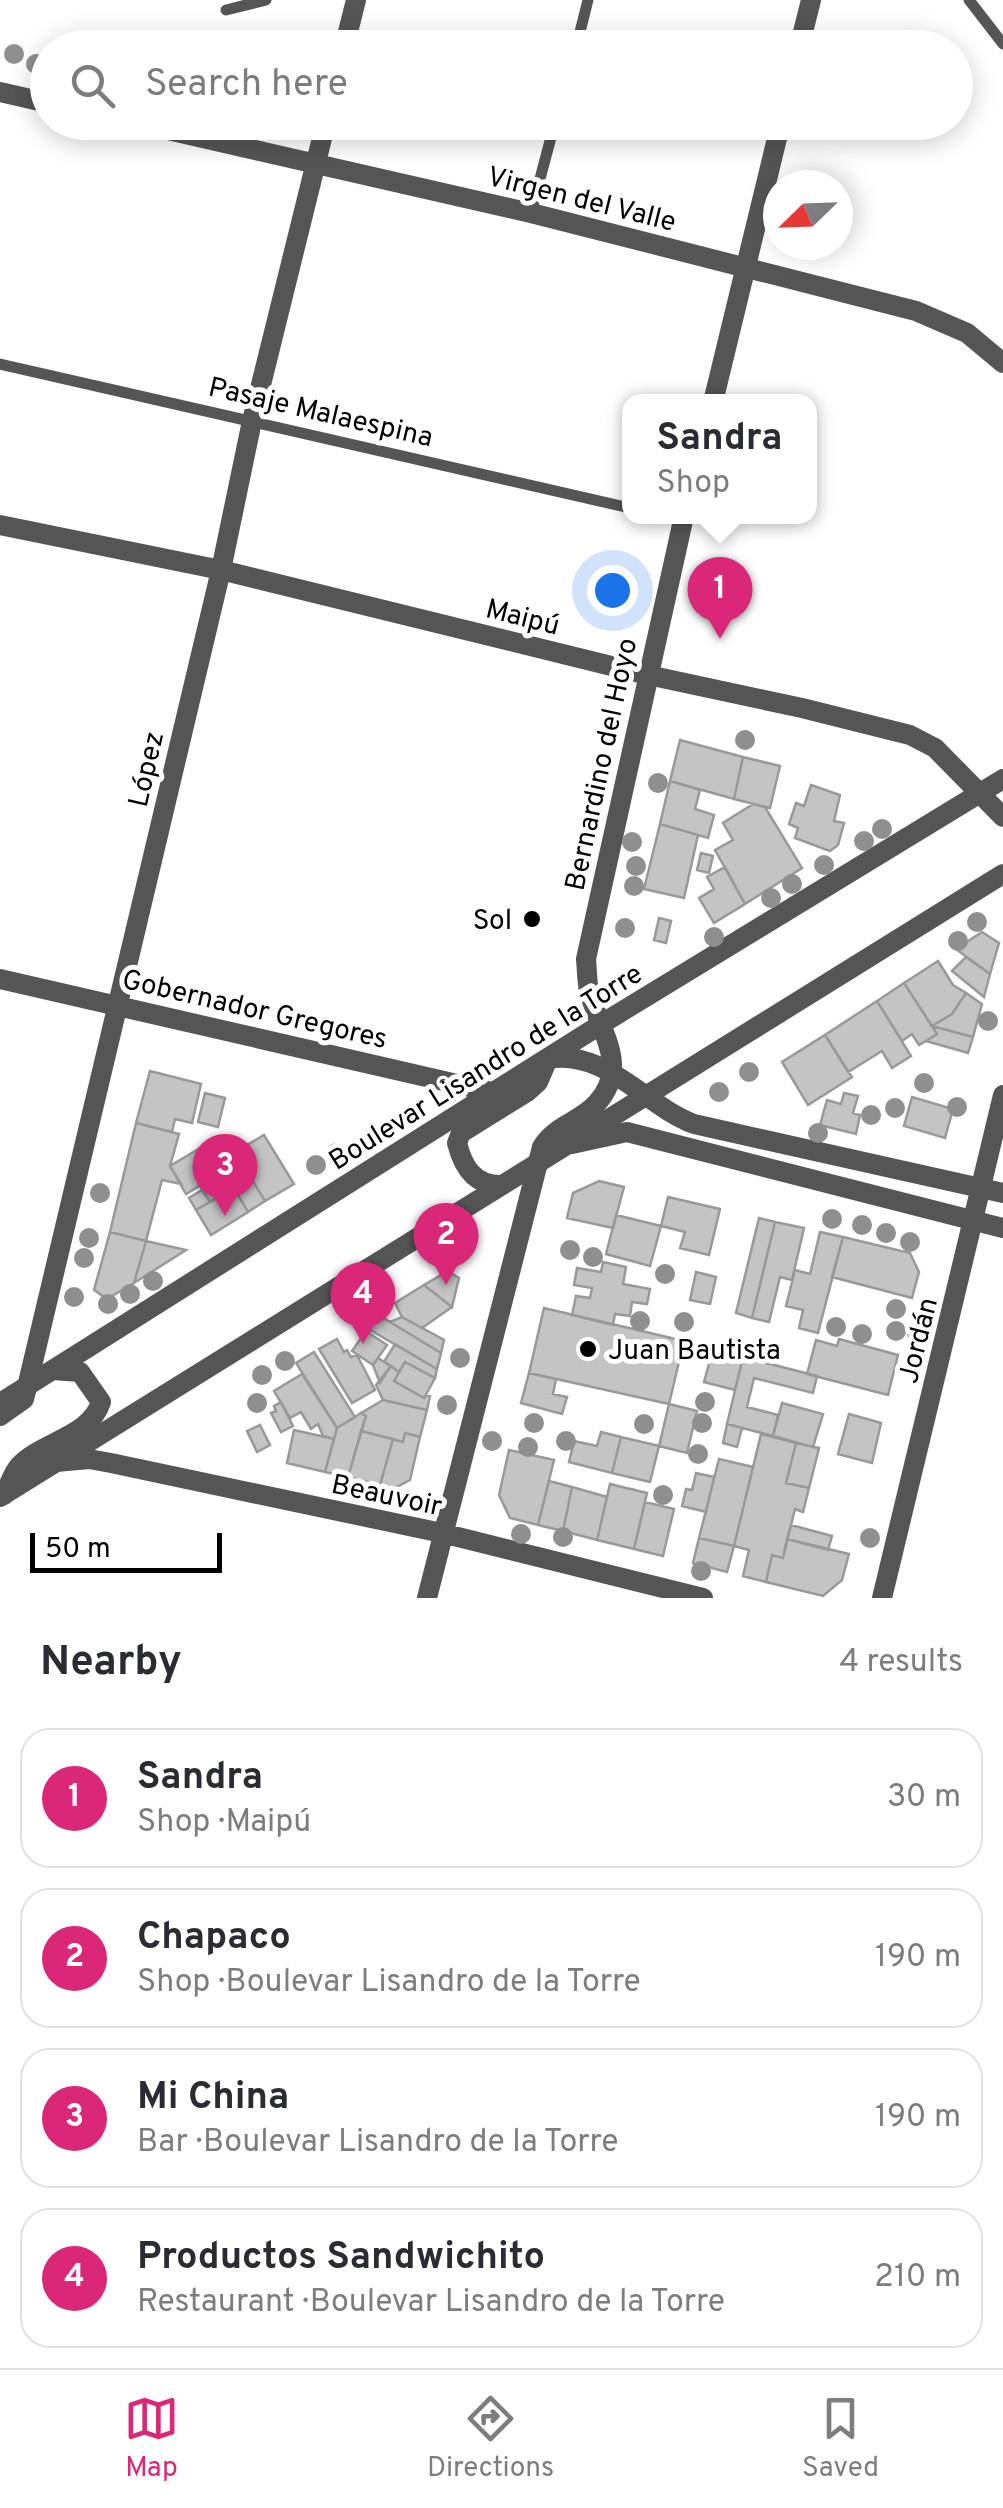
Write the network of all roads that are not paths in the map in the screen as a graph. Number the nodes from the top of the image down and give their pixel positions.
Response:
1 (266, 0) edge
2 (356, 0) edge
3 (588, 0) edge
4 (810, 0) edge
5 (969, 0) edge
6 (226, 10) dead end
7 (348, 30) edge
8 (580, 30) edge
9 (803, 30) edge
10 (1003, 44) edge
11 (0, 92) edge
12 (30, 99) edge
13 (210, 140) edge
14 (321, 140) edge
15 (551, 140) edge
16 (777, 140) edge
17 (315, 164) junction
18 (531, 213) junction
19 (746, 268) junction
20 (0, 364) edge
21 (1003, 364) edge
22 (715, 394) edge
23 (252, 421) junction
24 (622, 506) edge
25 (0, 524) edge
26 (677, 524) edge
27 (221, 570) junction
28 (648, 676) junction
29 (1003, 780) edge
30 (980, 793) junction
31 (1003, 817) edge
32 (1003, 874) edge
33 (0, 978) edge
34 (118, 1004) junction
35 (603, 1023) junction
36 (548, 1059) junction
37 (611, 1072) junction
38 (496, 1093) junction
39 (1003, 1095) edge
40 (645, 1096) junction
41 (561, 1148) junction
42 (537, 1162) junction
43 (500, 1185) junction
44 (993, 1191) edge
45 (974, 1222) junction
46 (1003, 1228) edge
47 (54, 1370) junction
48 (27, 1387) junction
49 (0, 1403) edge
50 (0, 1416) edge
51 (56, 1462) junction
52 (2, 1496) edge
53 (442, 1533) junction
54 (427, 1598) edge
55 (703, 1598) edge
56 (882, 1598) edge

1 - 6 lane
2 - 7 street
3 - 8 lane
4 - 9 street
5 - 10 lane
11 - 12 street
13 - 17 street, Virgen del Valle
14 - 17 street, López
15 - 18 lane
16 - 19 street
17 - 18 street, Virgen del Valle
17 - 23 street, López
18 - 19 street, Virgen del Valle
19 - 21 street, Virgen del Valle
19 - 22 street
20 - 23 lane, Pasaje Malaespina
23 - 24 lane, Pasaje Malaespina
23 - 27 street, López
25 - 27 street, Maipú
26 - 28 street, Bernardino del Hoyo
27 - 28 street, Maipú
27 - 34 street, López
28 - 30 street, Maipú
28 - 35 street, Bernardino del Hoyo
29 - 30 street, Boulevar Lisandro de la Torre
30 - 31 street, Maipú
30 - 35 street, Boulevar Lisandro de la Torre
32 - 40 street
33 - 34 street, Gobernador Gregores
34 - 38 street, Gobernador Gregores
34 - 48 street, López
35 - 36 street, Boulevar Lisandro de la Torre
35 - 37 street, Bernardino del Hoyo
36 - 37 street
36 - 38 street, Boulevar Lisandro de la Torre
36 - 43 street
37 - 40 street
37 - 42 street
38 - 47 street, Boulevar Lisandro de la Torre
39 - 44 street, Jordán
40 - 41 street
40 - 44 street
41 - 42 street
41 - 45 street
42 - 43 street
42 - 53 street
43 - 51 street
44 - 45 street, Jordán
45 - 46 street
45 - 56 street, Jordán
47 - 48 street, Boulevar Lisandro de la Torre
47 - 52 street
48 - 49 street, Boulevar Lisandro de la Torre
48 - 50 street, López
51 - 52 street
51 - 53 street, Beauvoir
53 - 54 street
53 - 55 street, Beauvoir

